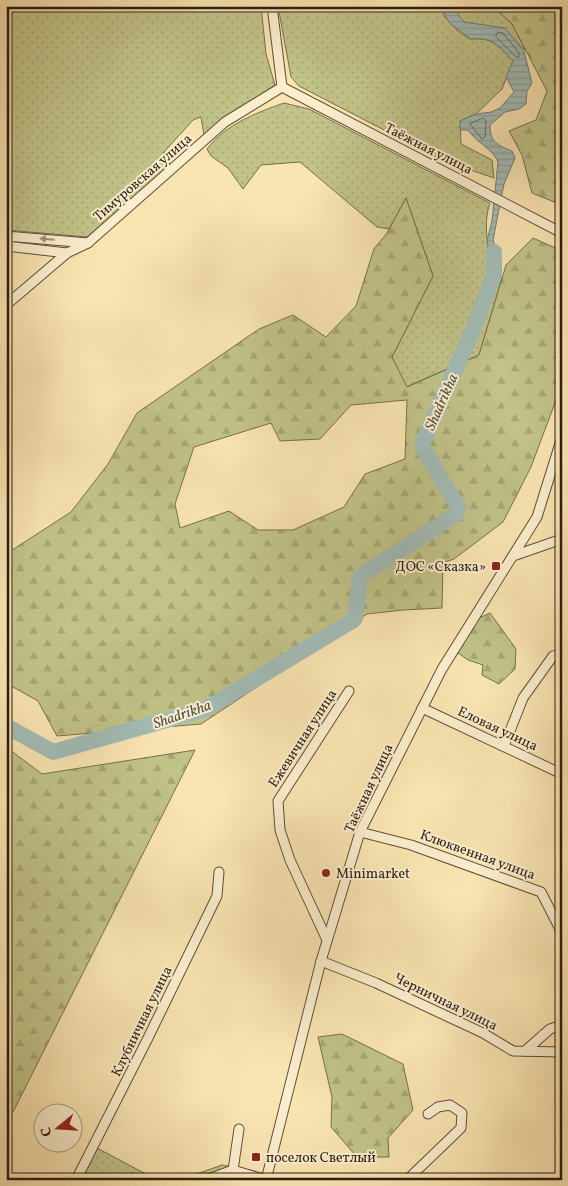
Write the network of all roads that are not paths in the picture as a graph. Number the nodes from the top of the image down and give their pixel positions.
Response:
1 (272, 6) edge
2 (282, 87) junction
3 (562, 233) edge
4 (6, 236) edge
5 (88, 242) junction
6 (6, 246) edge
7 (67, 253) junction
8 (6, 305) edge
9 (562, 437) edge
10 (562, 539) edge
11 (512, 556) junction
12 (562, 654) edge
13 (349, 691) dead end
14 (422, 708) junction
15 (504, 746) junction
16 (562, 774) edge
17 (360, 832) junction
18 (219, 872) dead end
19 (562, 933) edge
20 (327, 940) junction
21 (321, 961) junction
22 (562, 1025) edge
23 (525, 1051) dead end
24 (562, 1052) edge
25 (428, 1114) dead end
26 (239, 1129) dead end
27 (233, 1170) junction
28 (76, 1180) edge
29 (206, 1180) edge
30 (266, 1180) edge
31 (407, 1180) edge

1 - 2 street
2 - 3 street, Таёжная улица
2 - 5 street, Тимуровская улица
5 -> 4 street
5 - 7 street, Тимуровская улица
6 - 7 street
7 - 8 street, Тимуровская улица
9 - 11 street, Таёжная улица
10 - 11 street
11 - 14 street, Таёжная улица
12 - 15 street
13 - 20 street, Ежевичная улица
14 - 15 street, Еловая улица
14 - 17 street, Таёжная улица
15 - 16 street, Еловая улица
17 - 19 street, Клюквенная улица
17 - 20 street, Таёжная улица
18 - 28 street, Клубничная улица
20 - 21 street, Таёжная улица
21 - 24 street, Черничная улица
21 - 30 street, Таёжная улица
22 - 23 street
25 - 31 street
26 - 27 street
27 - 29 street
27 - 30 street

